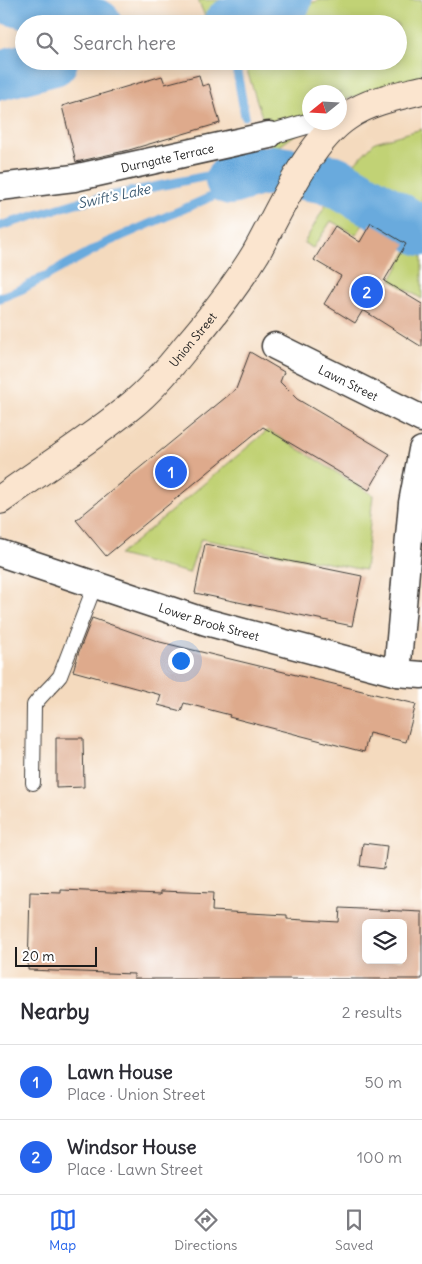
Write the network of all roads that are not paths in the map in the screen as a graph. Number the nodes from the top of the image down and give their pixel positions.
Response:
1 (422, 90) edge
2 (347, 117) edge
3 (302, 125) edge
4 (331, 130) edge
5 (269, 135) joint
6 (0, 187) edge
7 (275, 346) dead end
8 (422, 419) edge
9 (422, 450) edge
10 (0, 500) edge
11 (417, 503) edge
12 (0, 553) edge
13 (95, 585) junction
14 (409, 674) edge
15 (33, 783) dead end

1 - 2 main road, Union Street
3 - 5 street, Durngate Terrace
4 - 10 main road, Union Street
5 - 6 street, Durngate Terrace
7 - 8 street, Lawn Street
9 - 11 street
11 - 14 street
12 - 13 street, Lower Brook Street
13 - 14 street, Lower Brook Street
13 - 15 lane

